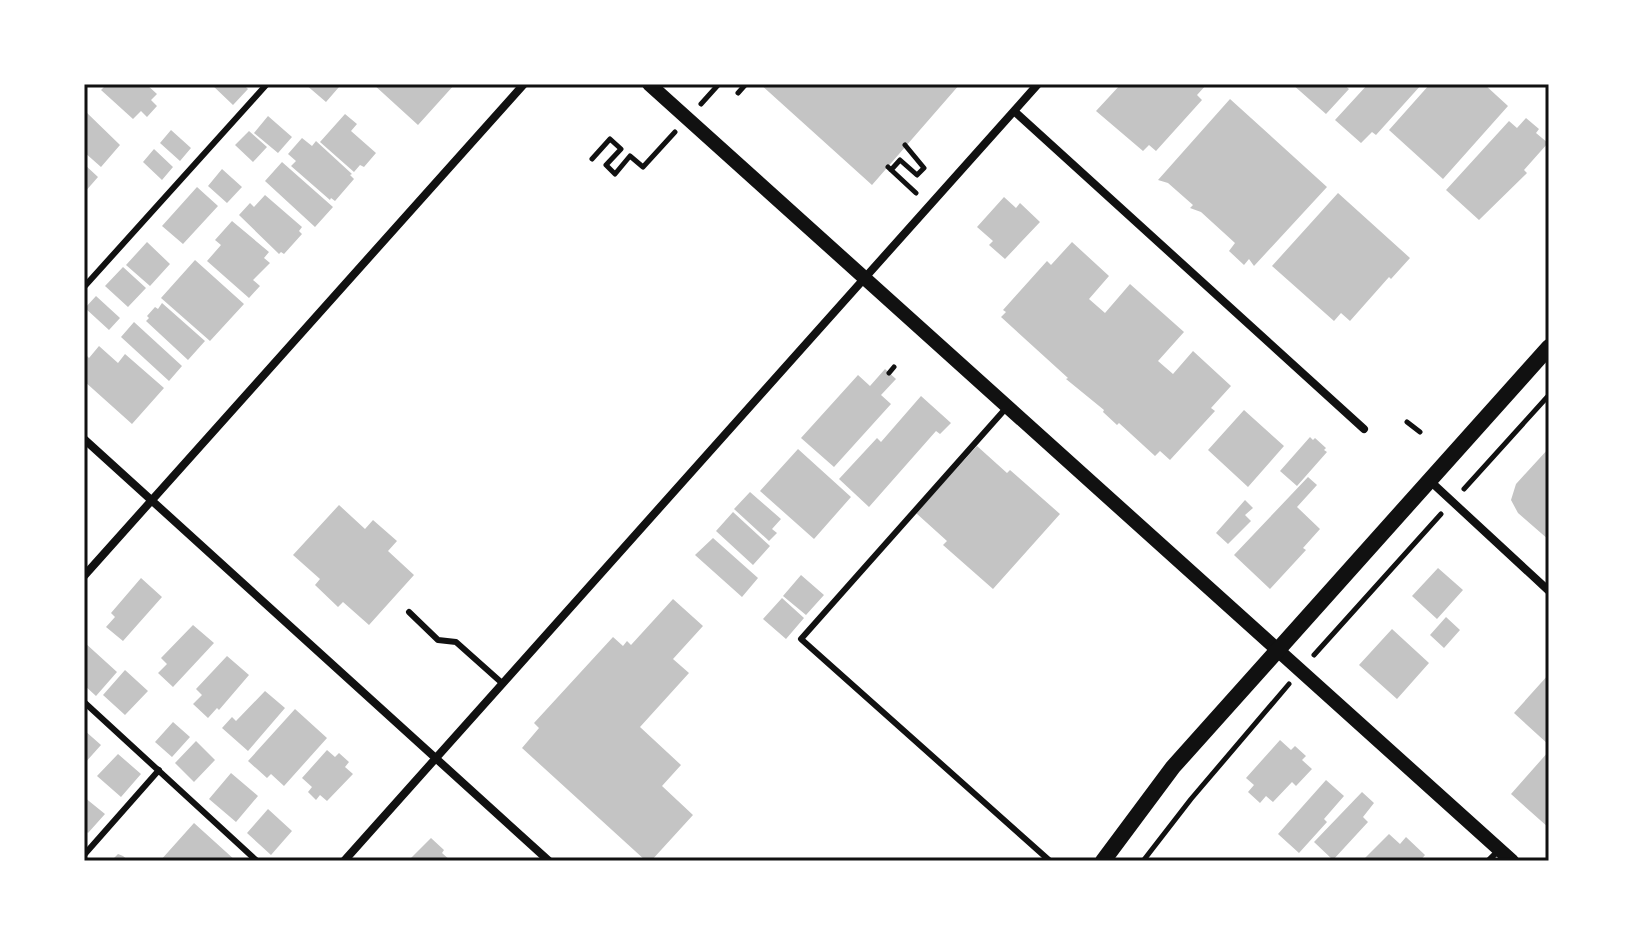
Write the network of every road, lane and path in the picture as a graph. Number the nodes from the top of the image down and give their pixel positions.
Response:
1 (267, 84) edge
2 (524, 84) edge
3 (649, 84) edge
4 (746, 84) edge
5 (1038, 84) edge
6 (738, 93) dead end
7 (1014, 111) junction
8 (905, 145) dead end
9 (630, 156) dead end
10 (592, 159) dead end
11 (916, 193) dead end
12 (865, 280) junction
13 (84, 287) edge
14 (1549, 347) edge
15 (1549, 395) edge
16 (1007, 407) junction
17 (1407, 422) dead end
18 (1364, 429) dead end
19 (1420, 432) dead end
20 (84, 439) edge
21 (1429, 480) junction
22 (152, 500) junction
23 (1452, 502) junction
24 (84, 576) edge
25 (1549, 591) edge
26 (409, 612) dead end
27 (1278, 648) junction
28 (502, 683) junction
29 (84, 702) edge
30 (436, 759) junction
31 (159, 770) junction
32 (84, 855) edge
33 (1493, 856) edge
34 (257, 861) edge
35 (344, 861) edge
36 (549, 861) edge
37 (1050, 861) edge
38 (1103, 861) edge
39 (1512, 861) edge

1 - 13 lane
2 - 22 street
3 - 12 street
4 - 6 path
5 - 7 street
7 - 12 street
7 - 18 street
8 - 11 path
9 - 10 path
12 - 16 street
12 - 28 street
14 - 21 main road
15 - 23 path
16 - 27 street
16 - 37 lane
17 - 19 path
20 - 22 street
21 - 23 street
21 - 27 main road
22 - 24 street
22 - 30 street
23 - 25 street
26 - 28 lane
27 - 33 street
27 - 38 main road
28 - 30 street
29 - 31 lane
30 - 35 street
30 - 36 street
31 - 32 lane
31 - 34 lane
33 - 39 street

